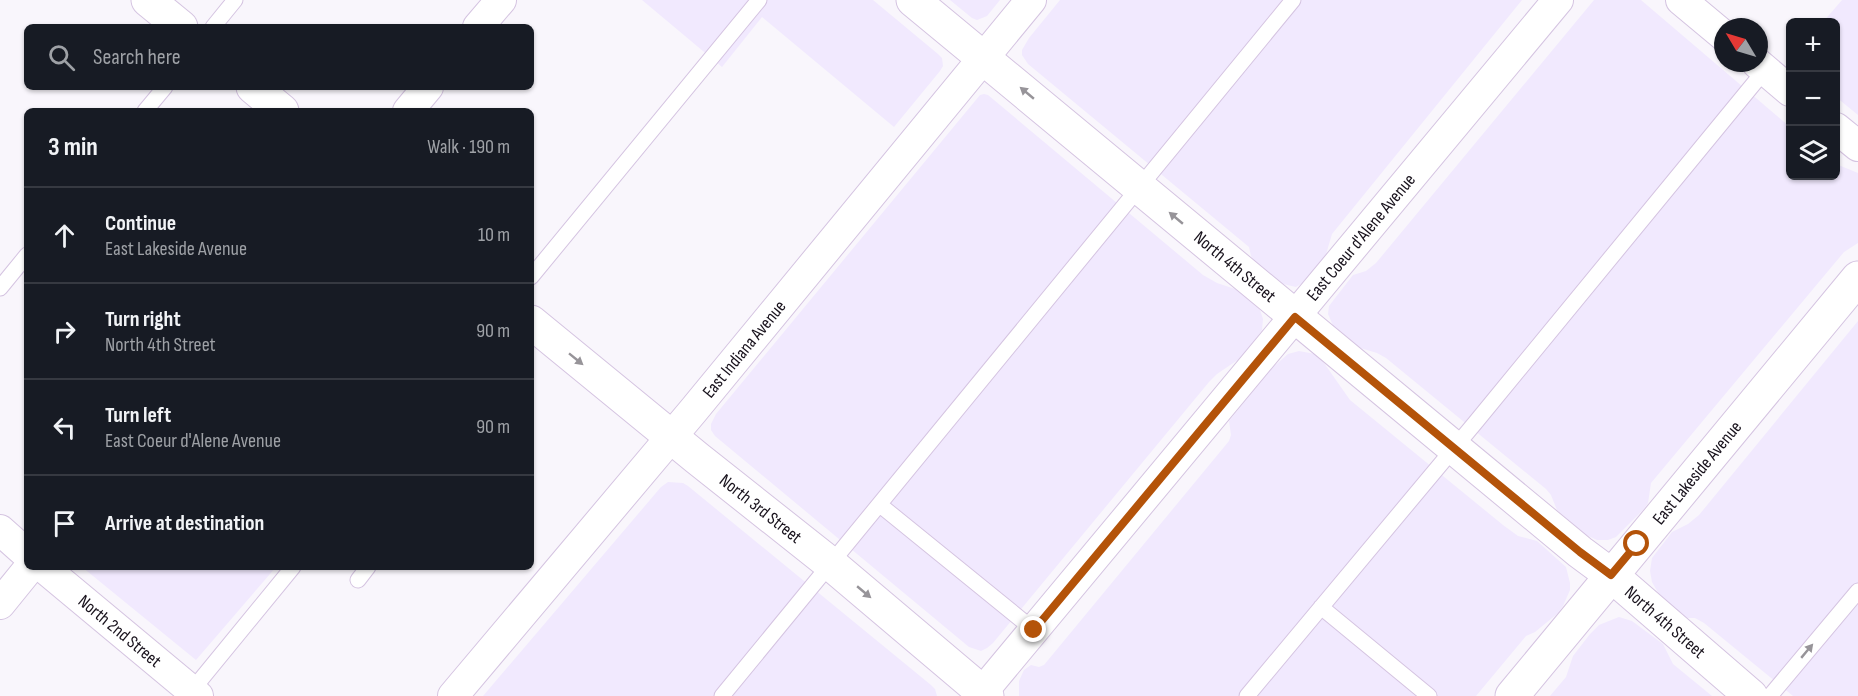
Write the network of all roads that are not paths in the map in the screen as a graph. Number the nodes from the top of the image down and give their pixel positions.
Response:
1 (148, 0) edge
2 (235, 0) edge
3 (501, 0) edge
4 (759, 0) edge
5 (913, 0) edge
6 (1031, 0) edge
7 (1293, 0) edge
8 (1557, 0) edge
9 (1681, 0) edge
10 (177, 24) edge
11 (215, 24) edge
12 (481, 24) edge
13 (1714, 28) edge
14 (984, 58) junction
15 (1757, 72) edge
16 (1767, 72) edge
17 (1786, 87) edge
18 (162, 90) edge
19 (257, 90) edge
20 (426, 90) edge
21 (148, 108) edge
22 (278, 108) edge
23 (410, 108) edge
24 (1840, 131) edge
25 (1858, 146) edge
26 (1139, 187) junction
27 (24, 259) edge
28 (534, 273) edge
29 (1858, 278) edge
30 (0, 288) edge
31 (1295, 317) junction
32 (534, 324) edge
33 (672, 437) junction
34 (1454, 448) junction
35 (880, 504) junction
36 (0, 530) edge
37 (24, 551) edge
38 (832, 565) junction
39 (28, 570) edge
40 (47, 570) edge
41 (291, 570) edge
42 (366, 570) edge
43 (1611, 575) junction
44 (358, 580) dead end
45 (1858, 591) edge
46 (0, 604) edge
47 (1321, 607) junction
48 (1034, 630) junction
49 (192, 694) edge
50 (983, 695) edge
51 (453, 696) edge
52 (722, 696) edge
53 (1247, 696) edge
54 (1429, 696) edge
55 (1512, 696) edge
56 (1751, 696) edge
57 (1770, 696) edge

1 - 10 main road
2 - 11 lane
3 - 12 street
4 - 28 lane
5 - 14 main road, North 4th Street
6 - 14 street, East Indiana Avenue
7 - 26 lane
8 - 31 street, East Coeur d'Alene Avenue
9 - 13 street
26 -> 14 main road, North 4th Street
14 - 33 street, East Indiana Avenue
15 - 34 lane
16 - 17 street
18 - 21 lane
19 - 22 main road
20 - 23 street
24 - 25 street
31 -> 26 main road, North 4th Street
26 - 35 lane
27 - 30 lane
29 - 43 main road, East Lakeside Avenue
31 - 34 main road, North 4th Street
31 - 48 street, East Coeur d'Alene Avenue
32 -> 33 main road, North 3rd Street
33 - 38 main road, North 3rd Street
33 - 51 street, East Indiana Avenue
34 - 43 main road, North 4th Street
34 - 47 lane
35 - 38 lane
35 - 48 lane
36 - 37 street
38 -> 50 main road, North 3rd Street
38 - 52 lane
39 - 46 street
40 - 49 street, North 2nd Street
41 - 49 lane
42 - 44 lane
43 - 55 main road, East Lakeside Avenue
43 - 56 main road, North 4th Street
57 -> 45 lane
47 - 53 lane
47 - 54 lane
48 - 50 street, East Coeur d'Alene Avenue

